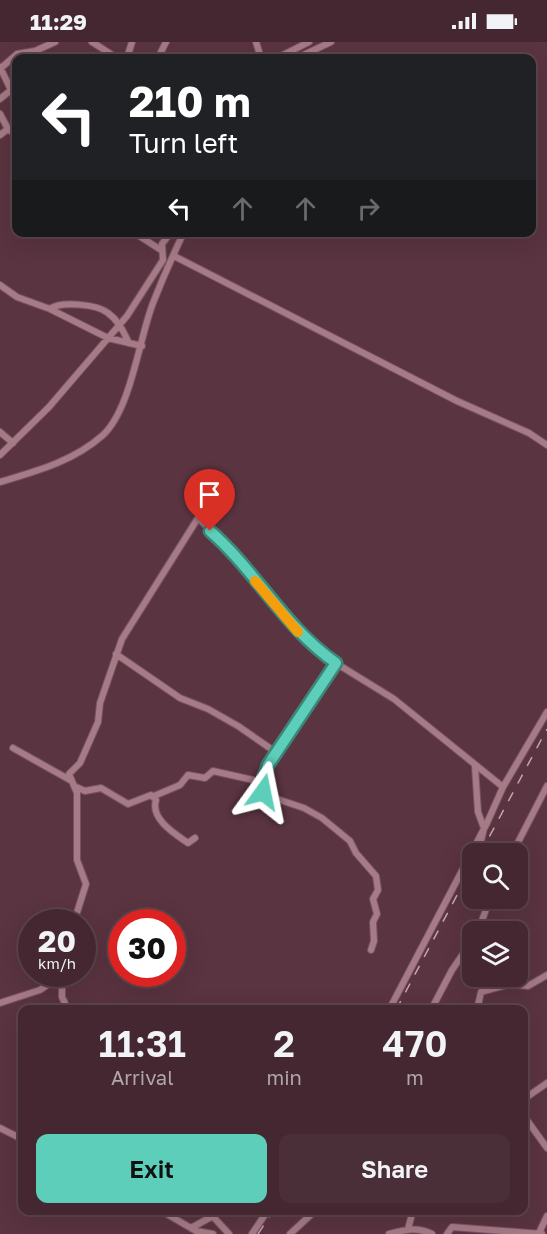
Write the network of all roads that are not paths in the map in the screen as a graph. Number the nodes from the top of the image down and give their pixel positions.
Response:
1 (54, 42) edge
2 (92, 42) edge
3 (309, 42) edge
4 (331, 42) edge
5 (17, 54) edge
6 (111, 54) edge
7 (285, 54) edge
8 (306, 54) edge
9 (1, 68) edge
10 (0, 99) edge
11 (0, 114) edge
12 (8, 129) junction
13 (12, 132) edge
14 (0, 135) edge
15 (141, 237) edge
16 (167, 237) edge
17 (182, 237) edge
18 (161, 250) junction
19 (174, 256) junction
20 (0, 285) edge
21 (50, 309) junction
22 (120, 324) junction
23 (108, 338) junction
24 (129, 343) junction
25 (141, 346) junction
26 (0, 432) edge
27 (13, 443) junction
28 (547, 446) edge
29 (0, 455) edge
30 (0, 482) edge
31 (116, 654) junction
32 (336, 663) junction
33 (547, 711) edge
34 (13, 748) dead end
35 (277, 753) junction
36 (475, 767) junction
37 (262, 782) junction
38 (74, 784) junction
39 (547, 786) edge
40 (503, 787) junction
41 (154, 796) junction
42 (484, 828) junction
43 (195, 838) dead end
44 (476, 843) edge
45 (481, 843) edge
46 (518, 843) edge
47 (462, 869) edge
48 (78, 909) edge
49 (371, 950) dead end
50 (462, 956) edge
51 (547, 975) edge
52 (44, 987) edge
53 (62, 987) edge
54 (0, 1003) edge
55 (66, 1005) edge
56 (392, 1005) edge
57 (434, 1005) edge
58 (478, 1005) edge
59 (547, 1083) edge
60 (528, 1096) edge
61 (528, 1122) edge
62 (0, 1128) edge
63 (18, 1137) edge
64 (547, 1148) edge
65 (169, 1215) edge
66 (265, 1215) edge
67 (311, 1215) edge
68 (412, 1215) edge
69 (547, 1216) edge
70 (211, 1217) joint
71 (191, 1228) junction
72 (408, 1229) junction
73 (213, 1234) edge
74 (229, 1234) edge
75 (252, 1234) edge
76 (290, 1234) edge
77 (389, 1234) edge
78 (432, 1234) edge
79 (447, 1234) edge
80 (541, 1234) edge

1 - 5 street
2 - 6 street
3 - 7 street
4 - 8 street
9 - 10 street
11 - 12 street
12 - 13 street
12 - 14 street
15 - 18 street
16 - 18 street
17 - 19 street
18 - 22 street
19 - 25 street
19 - 28 street
20 - 21 street
21 - 22 street
21 - 23 street
22 - 23 street
22 - 24 street
23 - 24 street
23 - 27 street
24 - 25 street
25 - 30 street
26 - 27 street
27 - 29 street
31 - 32 street
31 - 35 street
31 - 38 street
32 - 35 street
32 - 36 street
33 - 40 street
34 - 38 street
35 - 37 street
36 - 40 street
36 - 42 street
37 - 41 street
37 - 49 street
38 - 41 street
38 - 48 street
39 - 46 street
40 - 42 street
41 - 43 street
42 - 44 street
42 - 45 street
47 - 56 street
50 - 57 street
51 - 58 street
52 - 54 street
53 - 55 street
59 - 60 street
61 - 64 street
62 - 63 street
65 - 71 street
66 - 75 street
67 - 76 street
68 - 72 street
69 - 80 street
70 - 71 street
70 - 74 street
71 - 73 street
72 - 77 street
72 - 78 street
79 - 80 street

